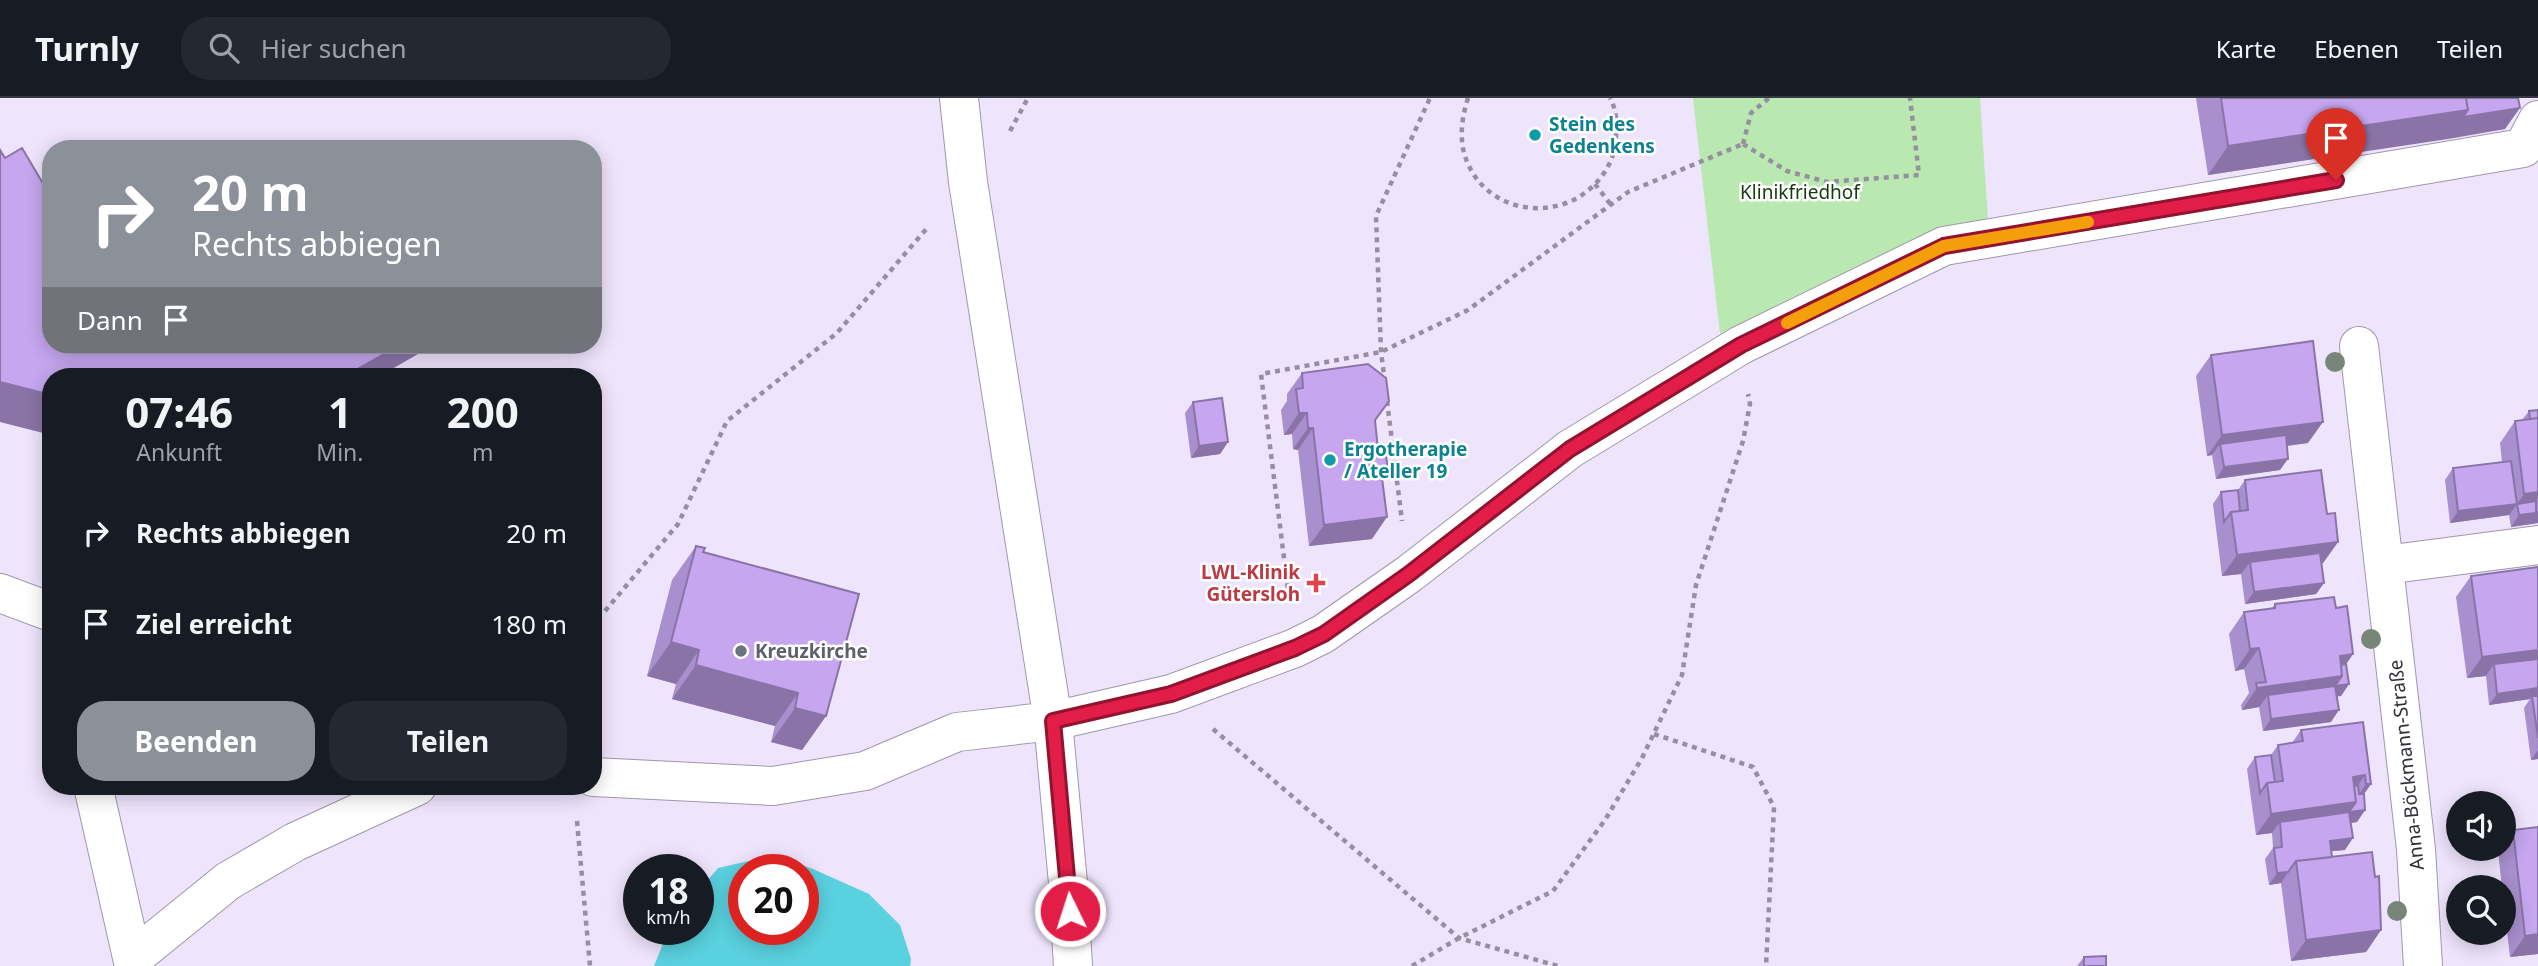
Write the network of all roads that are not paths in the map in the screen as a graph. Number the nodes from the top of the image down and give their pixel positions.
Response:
1 (959, 98) edge
2 (2538, 120) edge
3 (2359, 346) dead end
4 (2538, 545) edge
5 (2385, 565) junction
6 (0, 593) edge
7 (42, 609) edge
8 (1053, 721) junction
9 (602, 777) edge
10 (95, 795) edge
11 (397, 795) edge
12 (133, 962) edge
13 (1073, 966) edge
14 (2423, 966) edge

1 - 8 street
2 - 8 street
3 - 5 street, Anna-Böckmann-Straße
4 - 5 street
5 - 14 street, Anna-Böckmann-Straße
6 - 7 street
8 - 9 street
8 - 13 street
10 - 12 street
11 - 12 street

